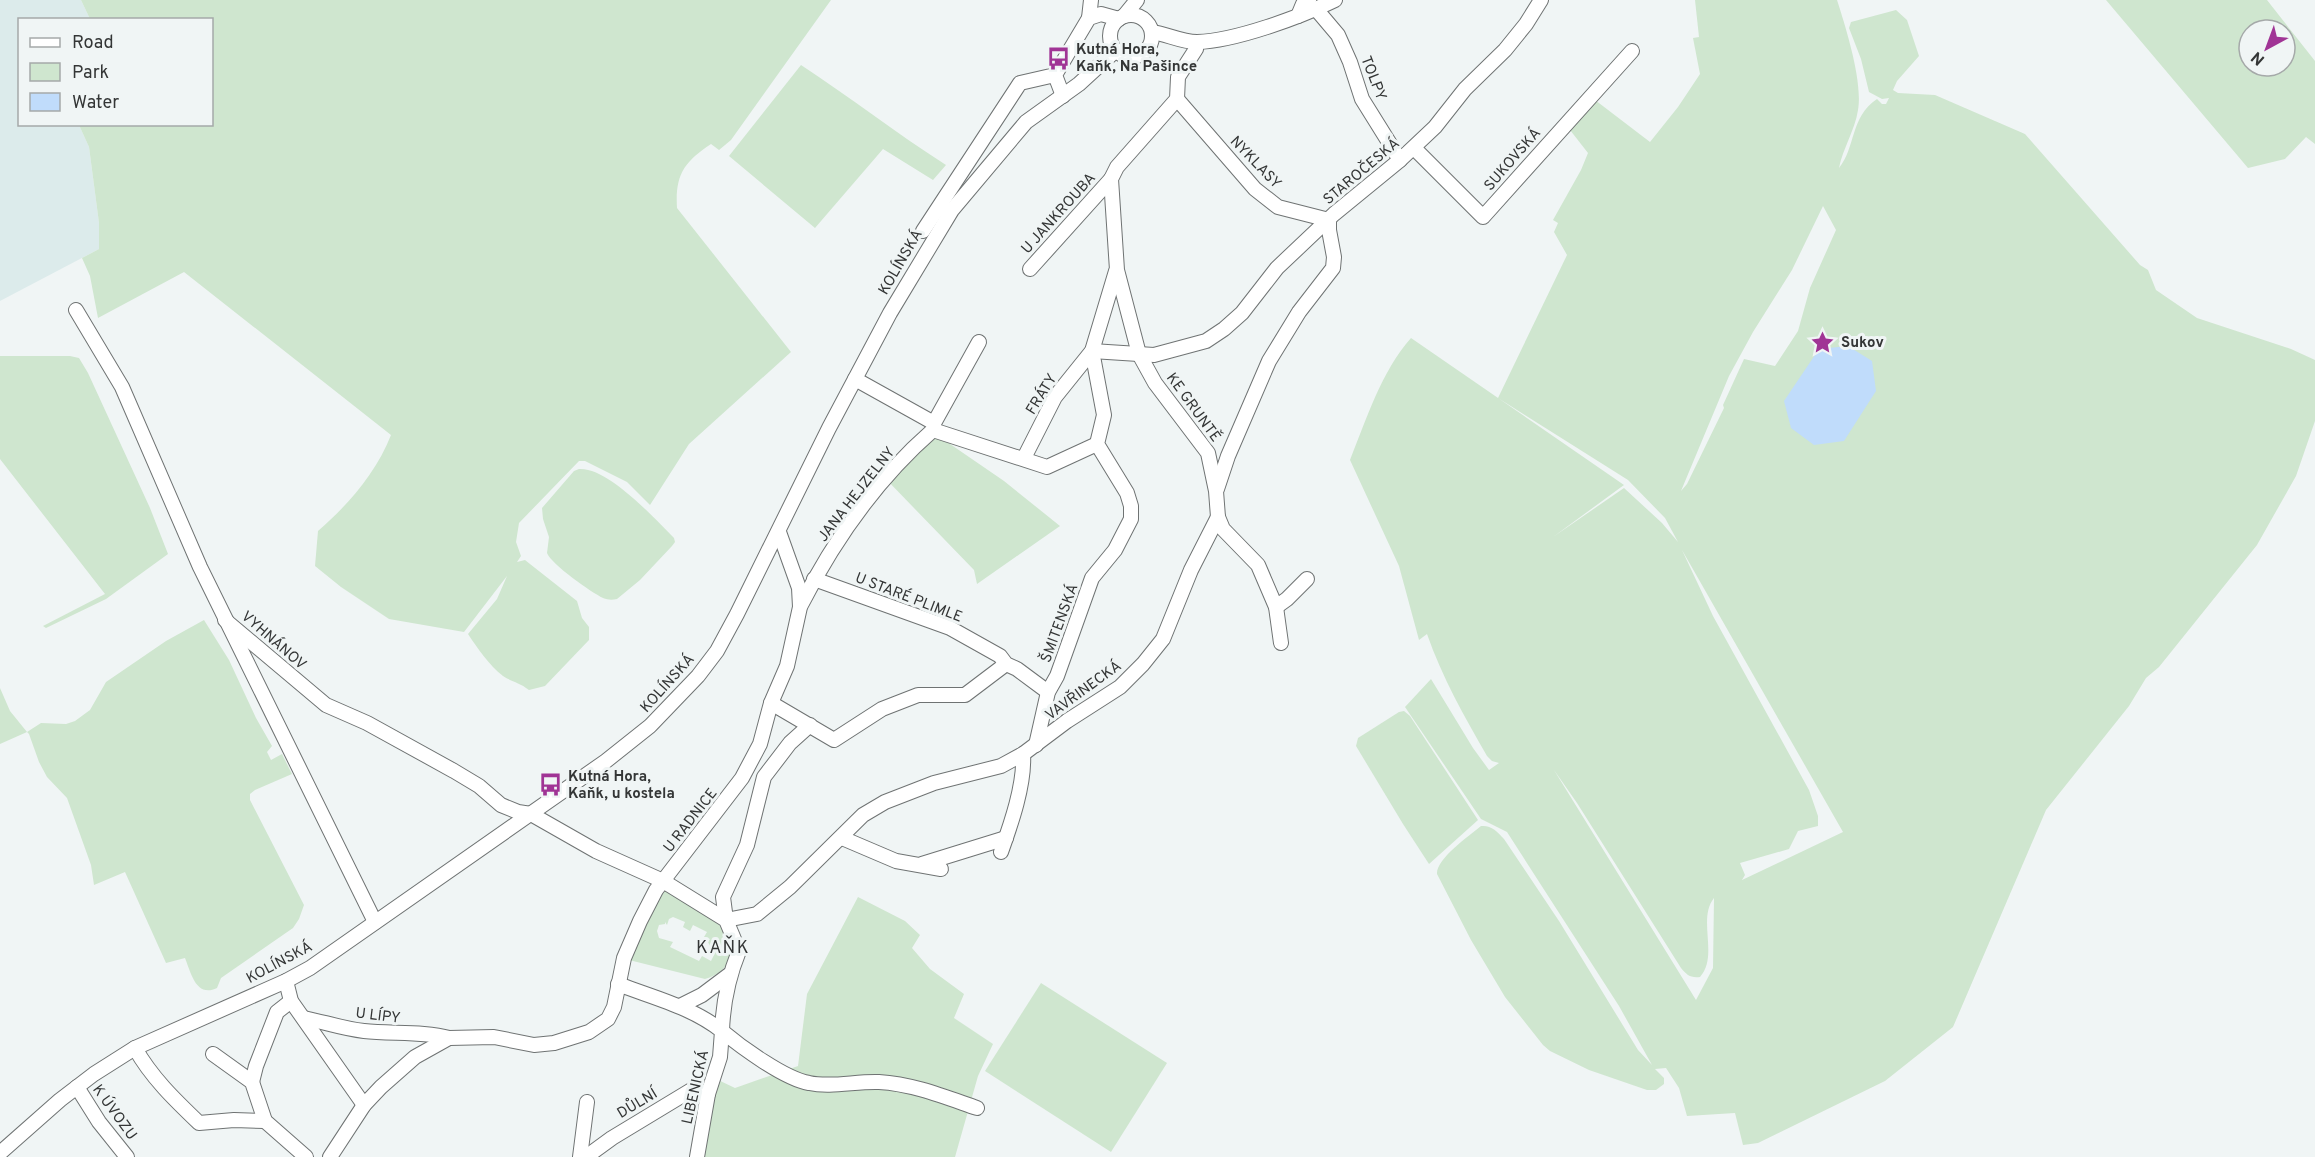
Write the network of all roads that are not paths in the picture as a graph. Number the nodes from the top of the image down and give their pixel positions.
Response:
1 (1091, 0) edge
2 (1137, 0) edge
3 (1335, 0) edge
4 (1541, 0) edge
5 (1312, 4) edge
6 (1089, 18) junction
7 (1121, 18) junction
8 (1142, 18) junction
9 (1151, 39) junction
10 (1197, 42) junction
11 (1116, 51) junction
12 (1632, 51) dead end
13 (1055, 75) junction
14 (1063, 96) junction
15 (1177, 99) junction
16 (1414, 148) junction
17 (1400, 160) junction
18 (1111, 179) junction
19 (1329, 220) junction
20 (922, 231) dead end
21 (1030, 269) dead end
22 (1117, 270) junction
23 (76, 310) dead end
24 (980, 342) dead end
25 (1092, 351) junction
26 (1139, 354) junction
27 (855, 380) junction
28 (933, 427) junction
29 (1097, 444) junction
30 (1208, 453) junction
31 (1228, 456) junction
32 (1024, 458) junction
33 (1216, 491) junction
34 (1218, 517) junction
35 (779, 532) junction
36 (814, 579) junction
37 (1307, 579) dead end
38 (800, 606) junction
39 (1276, 607) junction
40 (225, 620) junction
41 (1281, 643) dead end
42 (1006, 664) junction
43 (1046, 698) junction
44 (771, 703) junction
45 (1067, 722) junction
46 (810, 724) junction
47 (1036, 745) junction
48 (1023, 754) junction
49 (742, 778) junction
50 (760, 787) junction
51 (531, 814) junction
52 (842, 838) junction
53 (1006, 838) junction
54 (1001, 852) dead end
55 (918, 865) junction
56 (941, 869) dead end
57 (663, 881) junction
58 (726, 920) junction
59 (375, 922) junction
60 (730, 974) junction
61 (286, 981) junction
62 (618, 984) junction
63 (291, 1001) junction
64 (680, 1006) junction
65 (304, 1018) junction
66 (722, 1031) junction
67 (449, 1038) junction
68 (135, 1048) junction
69 (213, 1054) dead end
70 (252, 1082) junction
71 (77, 1087) junction
72 (708, 1094) junction
73 (587, 1102) dead end
74 (364, 1105) junction
75 (977, 1108) dead end
76 (265, 1121) junction
77 (584, 1130) junction
78 (612, 1138) junction
79 (0, 1153) edge
80 (128, 1157) edge
81 (306, 1157) edge
82 (330, 1157) edge
83 (580, 1157) edge
84 (586, 1157) edge
85 (697, 1157) edge

1 - 6 street
2 - 7 street
2 - 8 street
3 - 5 street
4 - 16 street, STAROČESKÁ
5 - 10 street
5 - 17 street, TOLPY
6 - 7 street
6 - 13 street
7 - 8 street
7 - 11 street
8 - 9 street
9 - 10 street
9 - 11 street
10 - 15 street
11 - 14 street, KOLÍNSKÁ
12 - 16 street, SUKOVSKÁ
13 - 14 street
13 - 20 street
14 - 27 street, KOLÍNSKÁ
15 - 18 street
15 - 19 street, NYKLASY
16 - 17 street, STAROČESKÁ
17 - 19 street, STAROČESKÁ
18 - 21 street, U JANKROUBA
18 - 22 street, KE GRUNTĚ
19 - 26 street
19 - 31 street, STAROČESKÁ
22 - 25 street, KE GRUNTĚ
22 - 26 street, KE GRUNTĚ
23 - 40 street
24 - 28 street, JANA HEJZELNY
25 - 26 street
25 - 29 street
25 - 32 street, FRÁTY
26 - 30 street, KE GRUNTĚ
27 - 28 street
27 - 35 street, KOLÍNSKÁ
28 - 32 street
28 - 36 street, JANA HEJZELNY
29 - 32 street
29 - 43 street, ŠMITENSKÁ
30 - 31 street
30 - 33 street, KE GRUNTĚ
31 - 33 street, STAROČESKÁ
33 - 34 street, KE GRUNTĚ
34 - 39 street
34 - 45 street, VAVŘINECKÁ
35 - 38 street, U RADNICE
35 - 51 street, KOLÍNSKÁ
36 - 38 street, JANA HEJZELNY
36 - 42 street, U STARÉ PLIMLE
37 - 39 street
38 - 44 street, U RADNICE
39 - 41 street
40 - 51 street, VYHNÁNOV
40 - 59 street, VYHNÁNOV
42 - 43 street, U STARÉ PLIMLE
42 - 46 street
43 - 45 street, U STARÉ PLIMLE
43 - 47 street, ŠMITENSKÁ
44 - 46 street
44 - 49 street, U RADNICE
45 - 47 street, VAVŘINECKÁ
46 - 50 street
47 - 48 street, VAVŘINECKÁ
48 - 52 street, VAVŘINECKÁ
48 - 53 street
49 - 50 street
49 - 57 street, U RADNICE
50 - 58 street
51 - 57 street, VYHNÁNOV
51 - 59 street, KOLÍNSKÁ
52 - 55 street
52 - 58 street, VAVŘINECKÁ
53 - 54 street
53 - 55 street
55 - 56 street
57 - 58 street
57 - 62 street
58 - 60 street
59 - 61 street, KOLÍNSKÁ
60 - 64 street
60 - 66 street, LIBENICKÁ
61 - 63 street
61 - 68 street, KOLÍNSKÁ
62 - 64 street
62 - 67 street, U LÍPY
63 - 65 street
63 - 70 street
64 - 66 street
65 - 67 street, U LÍPY
65 - 74 street
66 - 72 street, LIBENICKÁ
66 - 75 street
67 - 74 street
68 - 71 street, KOLÍNSKÁ
68 - 76 street
69 - 70 street
70 - 76 street
71 - 79 street, KOLÍNSKÁ
71 - 80 street, K ÚVOZU
72 - 78 street, DŮLNÍ
72 - 85 street, LIBENICKÁ
73 - 77 street
74 - 82 street
76 - 81 street
77 - 78 street
77 - 83 street
78 - 84 street, DŮLNÍ

